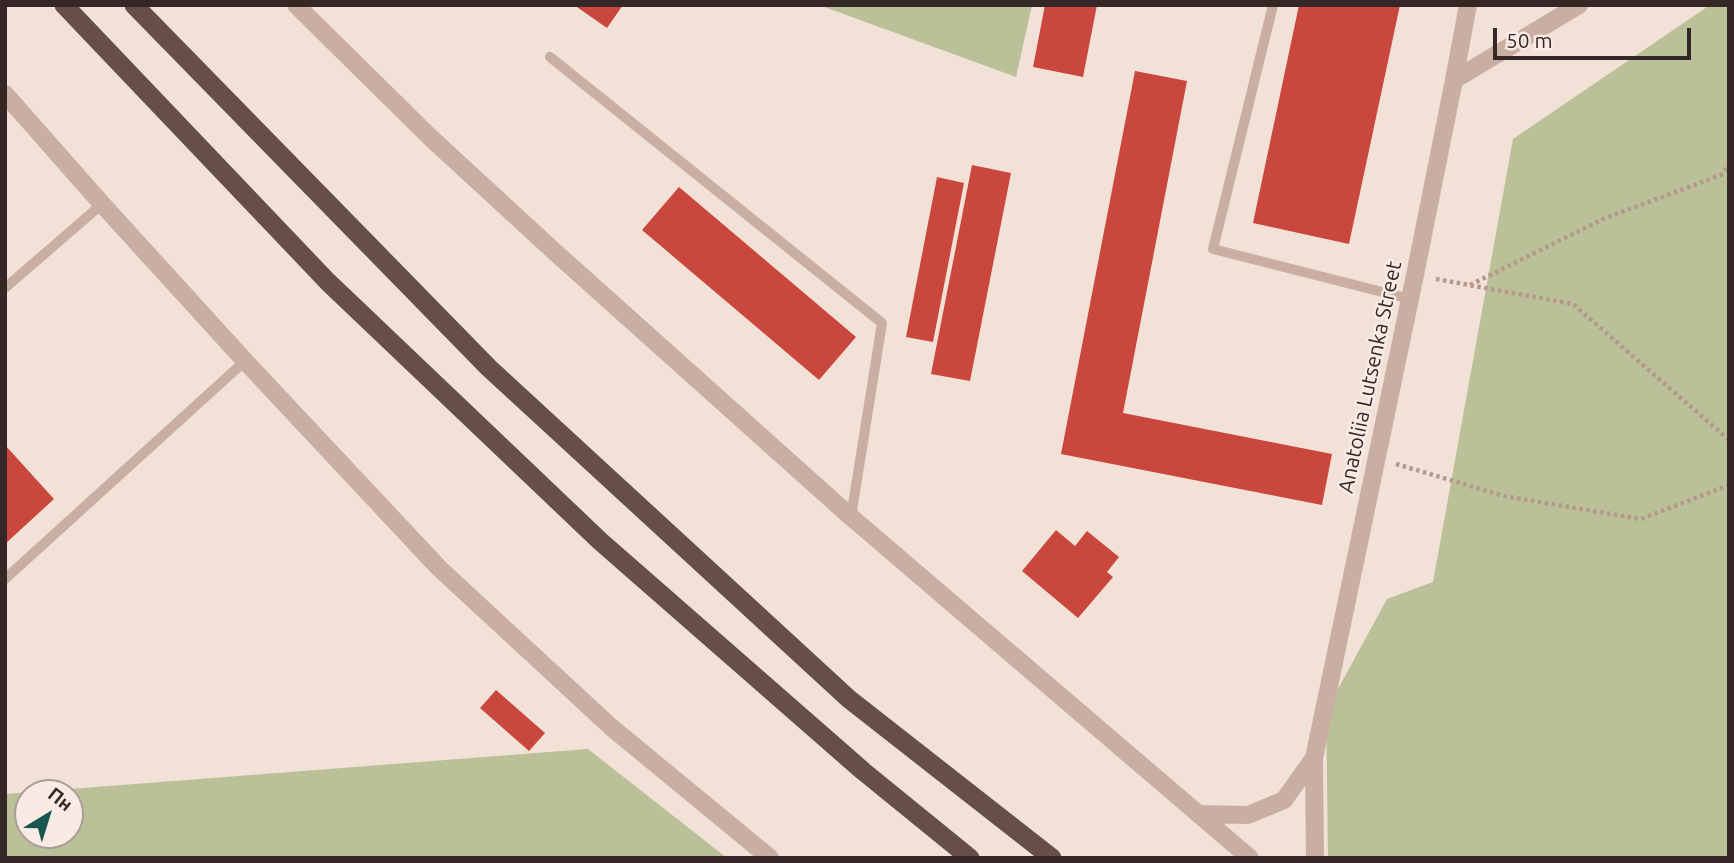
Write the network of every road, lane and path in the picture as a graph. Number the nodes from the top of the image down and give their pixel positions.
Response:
1 (64, 5) edge
2 (134, 5) edge
3 (296, 5) edge
4 (1273, 5) edge
5 (1468, 5) edge
6 (1579, 5) edge
7 (550, 57) dead end
8 (1454, 80) junction
9 (5, 94) edge
10 (1729, 166) edge
11 (102, 204) junction
12 (1415, 275) junction
13 (1470, 285) junction
14 (5, 289) edge
15 (1410, 299) junction
16 (245, 360) junction
17 (1729, 440) edge
18 (1376, 458) junction
19 (1729, 485) edge
20 (851, 517) junction
21 (5, 579) edge
22 (1314, 758) junction
23 (1199, 814) junction
24 (770, 858) edge
25 (970, 858) edge
26 (1052, 858) edge
27 (1250, 858) edge
28 (1315, 858) edge

1 - 25 highway
2 - 26 highway
3 - 20 street
4 - 15 lane
5 - 8 street, Anatoliia Lutsenka Street
6 - 8 street
7 - 20 lane
8 - 12 street, Anatoliia Lutsenka Street
9 - 11 street
10 - 13 path
11 - 14 lane
11 - 16 street
12 - 13 path
12 - 15 street, Anatoliia Lutsenka Street
13 - 17 path
15 - 18 street, Anatoliia Lutsenka Street
16 - 21 lane
16 - 24 street
18 - 19 path
18 - 22 street, Anatoliia Lutsenka Street
20 - 23 street
22 - 23 street, Anatoliia Lutsenka Street
22 - 28 street, Anatoliia Lutsenka Street
23 - 27 street

